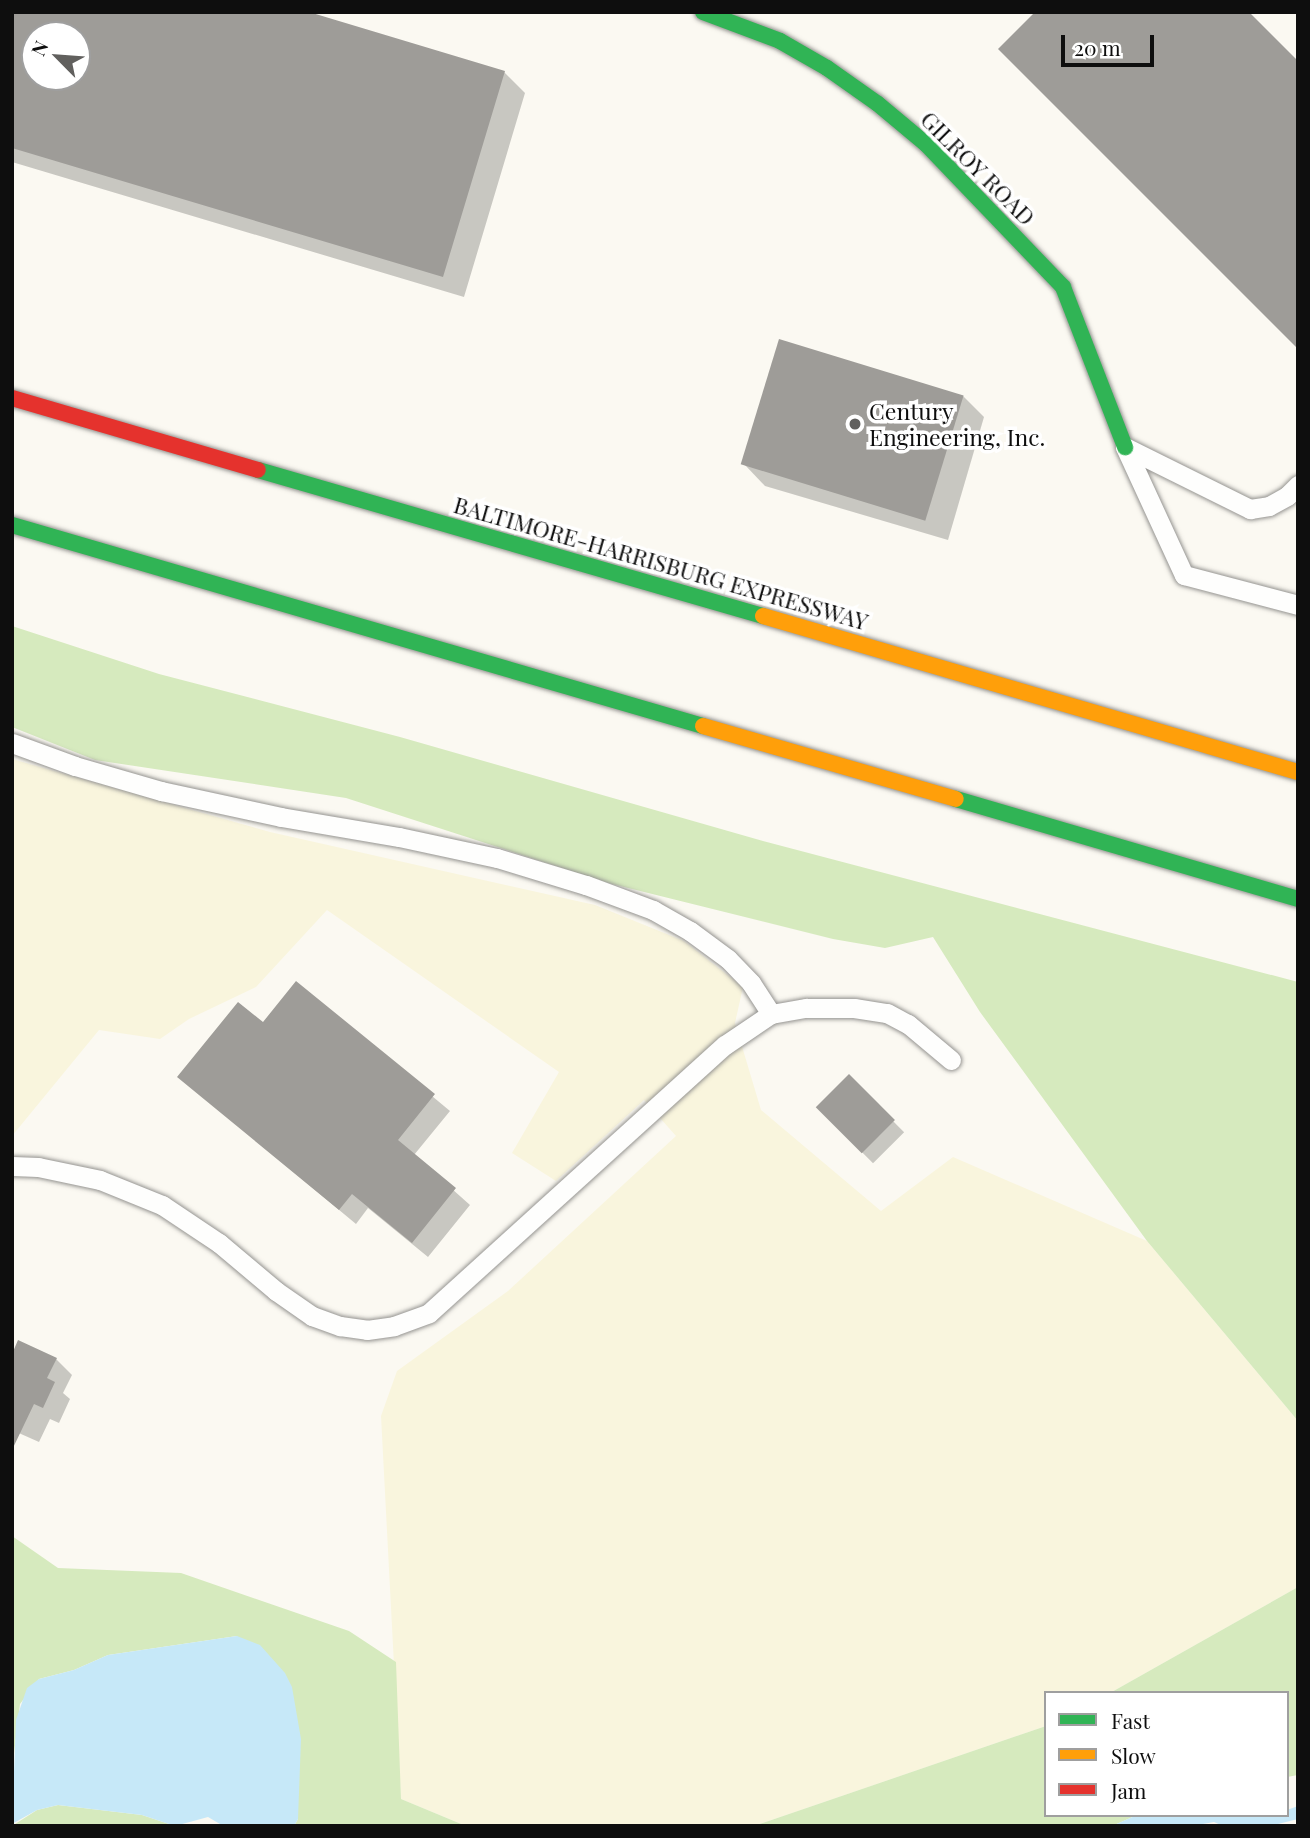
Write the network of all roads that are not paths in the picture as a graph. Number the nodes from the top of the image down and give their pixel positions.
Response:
1 (703, 12) edge
2 (12, 398) edge
3 (1125, 447) junction
4 (1298, 485) edge
5 (12, 525) edge
6 (1298, 605) edge
7 (12, 743) edge
8 (1298, 772) edge
9 (1298, 899) edge
10 (771, 1014) junction
11 (951, 1060) dead end
12 (12, 1166) edge

1 - 3 main road, GILROY ROAD
2 - 8 main road, BALTIMORE-HARRISBURG EXPRESSWAY
3 - 4 lane
3 - 6 lane
5 - 9 main road
7 - 10 lane
10 - 11 lane
10 - 12 lane

